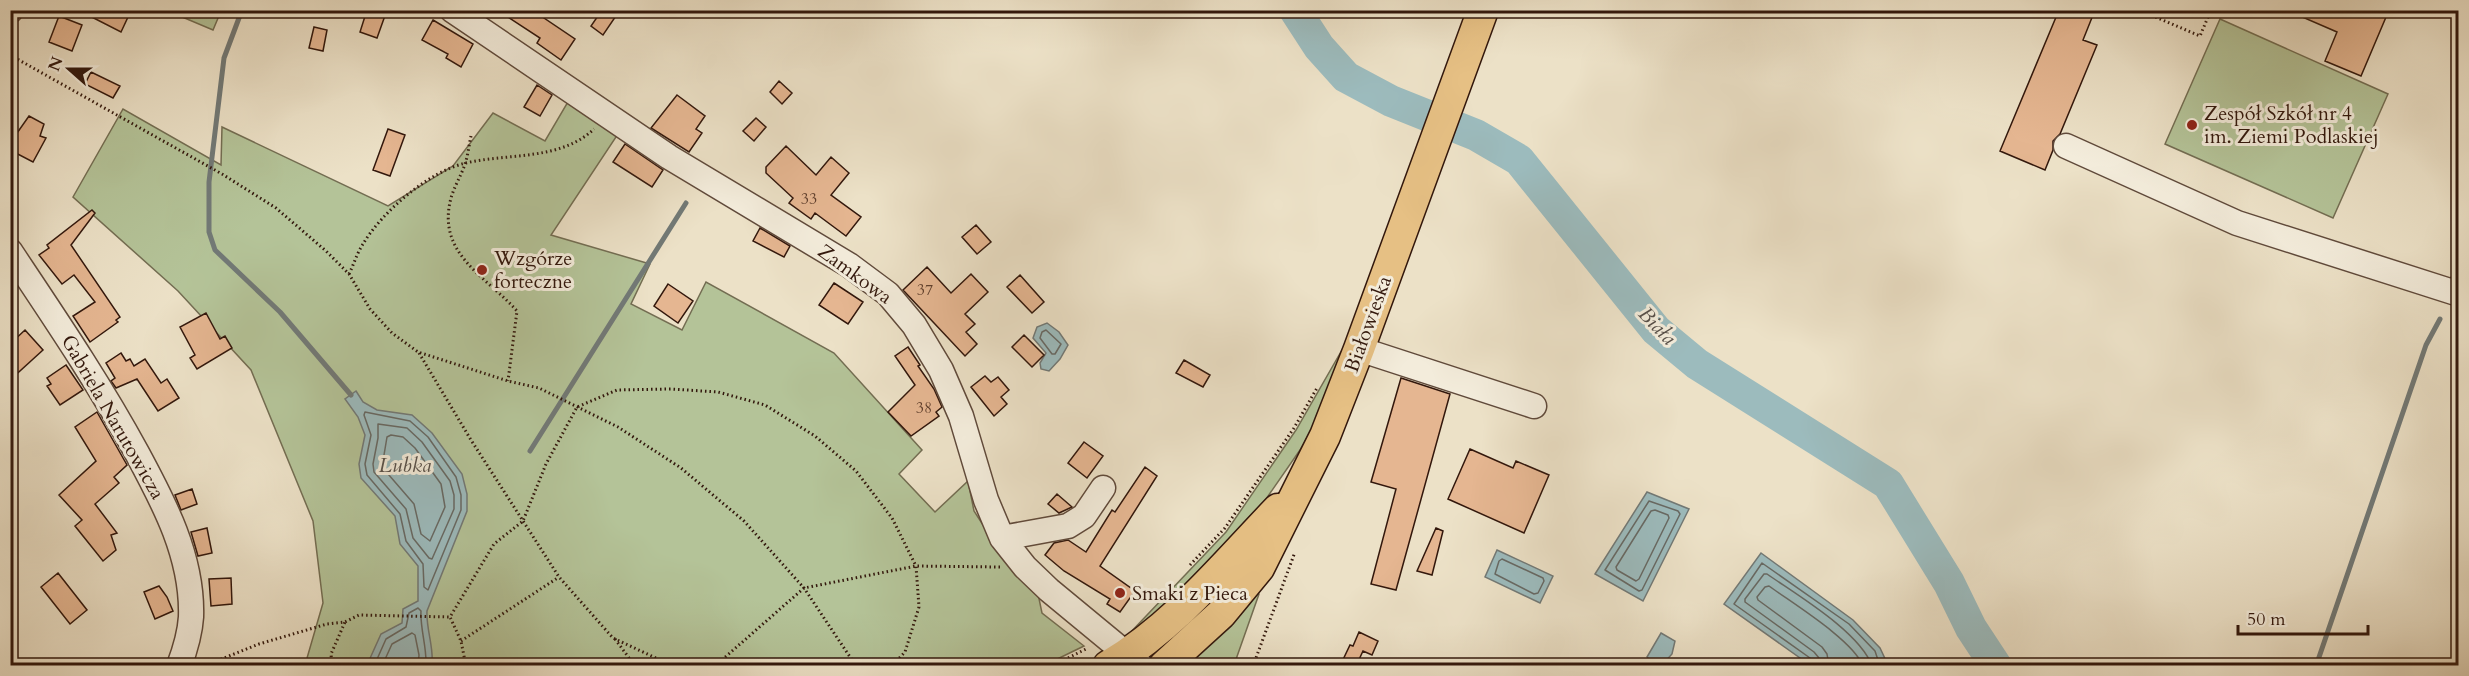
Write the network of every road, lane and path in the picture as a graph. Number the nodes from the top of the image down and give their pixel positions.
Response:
1 (452, 10) edge
2 (1483, 10) edge
3 (2139, 10) edge
4 (2211, 10) edge
5 (10, 55) edge
6 (608, 116) junction
7 (471, 136) dead end
8 (2066, 146) dead end
9 (466, 163) junction
10 (10, 251) edge
11 (349, 274) junction
12 (2457, 291) edge
13 (1359, 349) junction
14 (418, 352) junction
15 (1322, 378) dead end
16 (508, 381) junction
17 (1534, 406) dead end
18 (577, 407) junction
19 (1102, 488) dead end
20 (1298, 488) junction
21 (523, 521) junction
22 (1002, 538) junction
23 (916, 566) junction
24 (1025, 567) junction
25 (1184, 572) dead end
26 (559, 577) junction
27 (804, 588) junction
28 (450, 617) junction
29 (345, 622) junction
30 (613, 638) junction
31 (1081, 640) dead end
32 (461, 641) junction
33 (1125, 662) edge
34 (179, 666) edge
35 (204, 666) edge
36 (332, 666) edge
37 (466, 666) edge
38 (635, 666) edge
39 (673, 666) edge
40 (715, 666) edge
41 (856, 666) edge
42 (892, 666) edge
43 (1052, 666) edge
44 (1164, 666) edge

1 - 6 street, Zamkowa
2 - 13 main road, Białowieska
3 - 4 path
5 - 11 path
6 - 9 path
6 - 22 street, Zamkowa
7 - 9 path
8 - 12 street
9 - 11 path
9 - 16 path
10 - 34 street, Gabriela Narutowicza
11 - 14 path
13 - 17 street
13 - 20 main road, Białowieska
14 - 16 path
14 - 21 path
15 - 25 path
16 - 18 path
18 - 21 path
18 - 23 path
18 - 27 path
19 - 22 street
20 - 33 main road, Białowieska
20 - 44 main road, Białowieska
21 - 26 path
21 - 28 path
22 - 24 street, Zamkowa
23 - 24 path
23 - 27 path
23 - 42 path
24 - 33 street, Zamkowa
26 - 30 path
26 - 32 path
27 - 40 path
27 - 41 path
28 - 29 path
28 - 32 path
29 - 35 path
29 - 36 path
30 - 38 path
30 - 39 path
31 - 43 path
32 - 37 path

